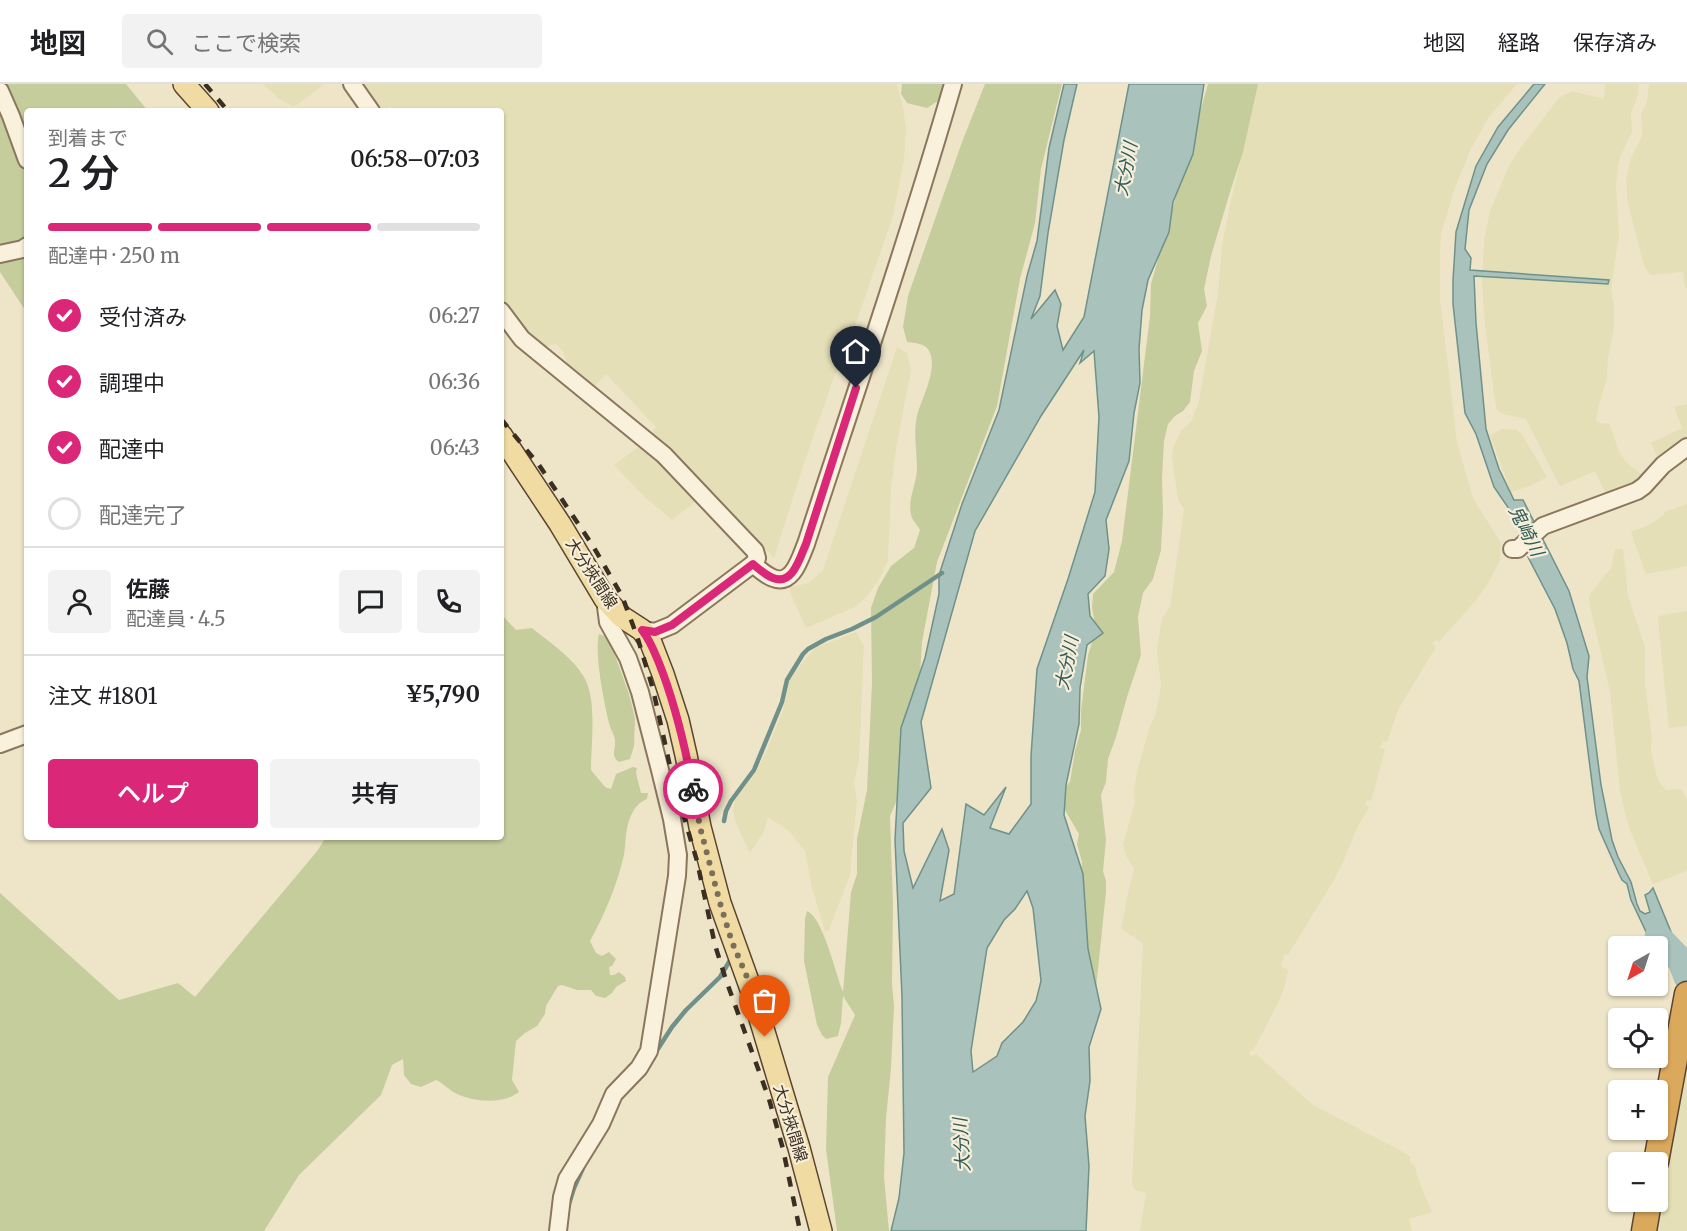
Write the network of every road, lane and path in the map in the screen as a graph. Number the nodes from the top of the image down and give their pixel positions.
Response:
1 (184, 84) edge
2 (352, 84) edge
3 (953, 84) edge
4 (0, 90) edge
5 (205, 108) edge
6 (369, 108) edge
7 (24, 152) edge
8 (24, 248) edge
9 (0, 254) edge
10 (504, 315) edge
11 (504, 440) edge
12 (1687, 447) edge
13 (1515, 549) dead end
14 (753, 564) junction
15 (605, 599) junction
16 (642, 630) junction
17 (24, 735) edge
18 (0, 744) edge
19 (1687, 994) edge
20 (1658, 1152) edge
21 (1647, 1212) edge
22 (558, 1231) edge
23 (821, 1231) edge
24 (1644, 1231) edge

1 - 5 main road
2 - 6 street
3 - 14 street
4 - 7 street
8 - 9 street
10 - 14 street
11 - 15 main road, 大分挾間線
12 - 13 street
14 - 16 street
15 - 16 main road, 大分挾間線
15 - 22 street
16 - 23 main road, 大分挾間線
17 - 18 street
19 - 20 highway
21 - 24 highway

